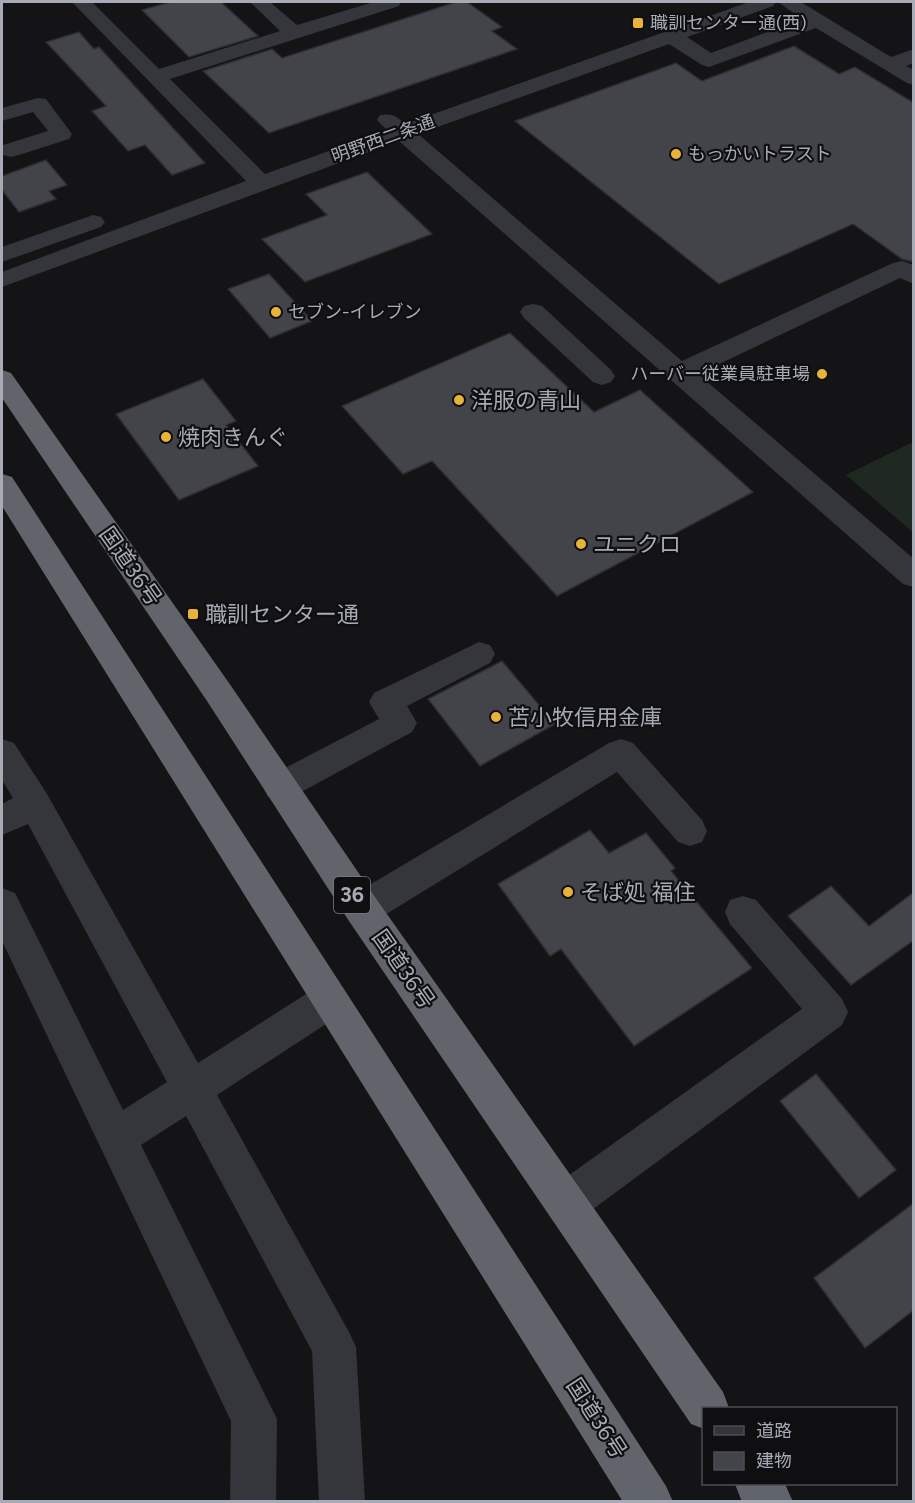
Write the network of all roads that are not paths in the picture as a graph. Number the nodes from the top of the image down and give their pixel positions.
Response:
1 (81, 2) edge
2 (259, 2) edge
3 (392, 2) edge
4 (710, 2) edge
5 (766, 2) edge
6 (788, 2) edge
7 (818, 20) junction
8 (294, 33) junction
9 (671, 36) junction
10 (914, 55) edge
11 (890, 65) junction
12 (155, 77) junction
13 (914, 79) edge
14 (2, 115) edge
15 (393, 125) junction
16 (11, 150) dead end
17 (245, 167) junction
18 (223, 175) dead end
19 (261, 183) junction
20 (112, 215) dead end
21 (2, 255) edge
22 (914, 277) edge
23 (2, 280) edge
24 (533, 312) dead end
25 (678, 373) junction
26 (602, 376) dead end
27 (2, 379) edge
28 (2, 484) edge
29 (914, 576) edge
30 (479, 654) dead end
31 (2, 753) edge
32 (280, 787) junction
33 (18, 812) edge
34 (690, 831) dead end
35 (2, 904) edge
36 (362, 909) junction
37 (743, 912) dead end
38 (330, 1000) junction
39 (192, 1089) junction
40 (116, 1138) junction
41 (566, 1203) junction
42 (706, 1407) edge
43 (759, 1485) edge
44 (253, 1502) edge
45 (342, 1502) edge
46 (650, 1502) edge
47 (770, 1502) edge

1 - 12 street
2 - 8 street
3 - 8 street
4 - 15 street, 明野西二条通
5 - 9 street, 明野西二条通
6 - 7 street
7 - 9 street
7 - 11 street
8 - 12 street
9 - 15 street, 明野西二条通
10 - 11 street
11 - 13 street
12 - 17 street
14 - 16 street
15 - 17 street, 明野西二条通
15 - 19 street, 明野西二条通
15 - 25 street
17 - 18 street, 明野西二条通
17 - 19 street
19 - 23 street, 明野西二条通
20 - 21 street
22 - 25 street
24 - 26 street
25 - 29 street
27 - 32 highway, 国道36号 / 36
28 - 38 highway, 国道36号
30 - 32 street
31 - 33 street
32 - 36 highway, 国道36号 / 36
33 - 39 street
34 - 36 street
35 - 40 street
36 - 41 highway, 国道36号 / 36
37 - 41 street
38 - 39 street
38 - 46 highway, 国道36号
39 - 40 street
39 - 45 street
40 - 44 street
41 - 42 highway, 国道36号 / 36
43 - 47 highway

